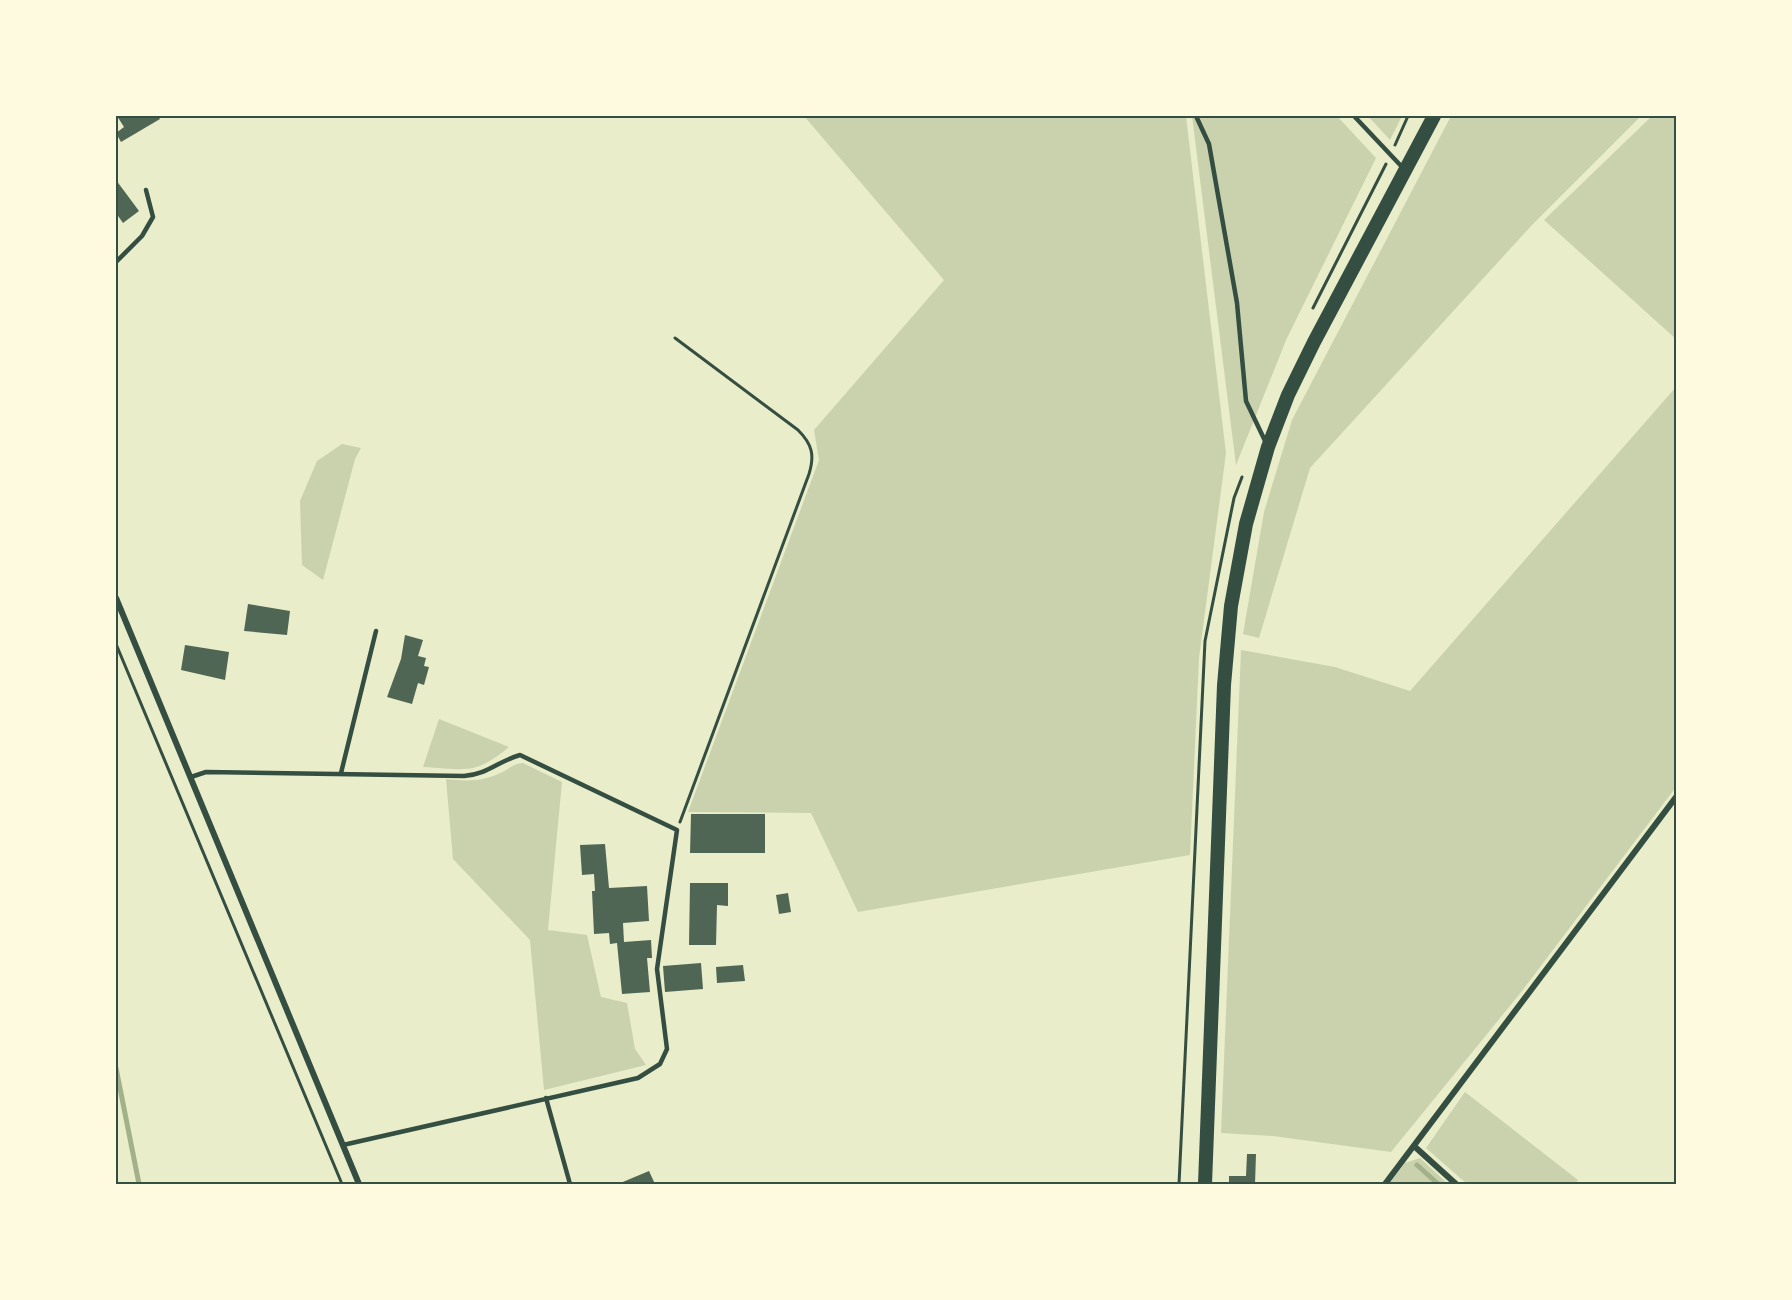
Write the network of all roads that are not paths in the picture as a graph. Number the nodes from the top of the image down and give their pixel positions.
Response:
1 (1196, 116) edge
2 (1354, 116) edge
3 (1434, 116) edge
4 (1406, 171) junction
5 (146, 190) dead end
6 (116, 262) edge
7 (1268, 447) junction
8 (116, 598) edge
9 (376, 631) dead end
10 (341, 773) junction
11 (191, 777) junction
12 (1677, 797) edge
13 (546, 1098) junction
14 (343, 1145) junction
15 (1414, 1146) junction
16 (359, 1185) edge
17 (570, 1185) edge
18 (1205, 1185) edge
19 (1385, 1185) edge
20 (1455, 1185) edge

1 - 7 lane
2 - 4 lane
3 - 4 main road
4 - 7 main road
5 - 6 lane
7 - 18 main road
8 - 11 street
9 - 10 lane
10 - 11 lane
10 - 13 lane
11 - 14 street
12 - 15 street
13 - 14 lane
13 - 17 lane
14 - 16 street
15 - 19 street
15 - 20 street

